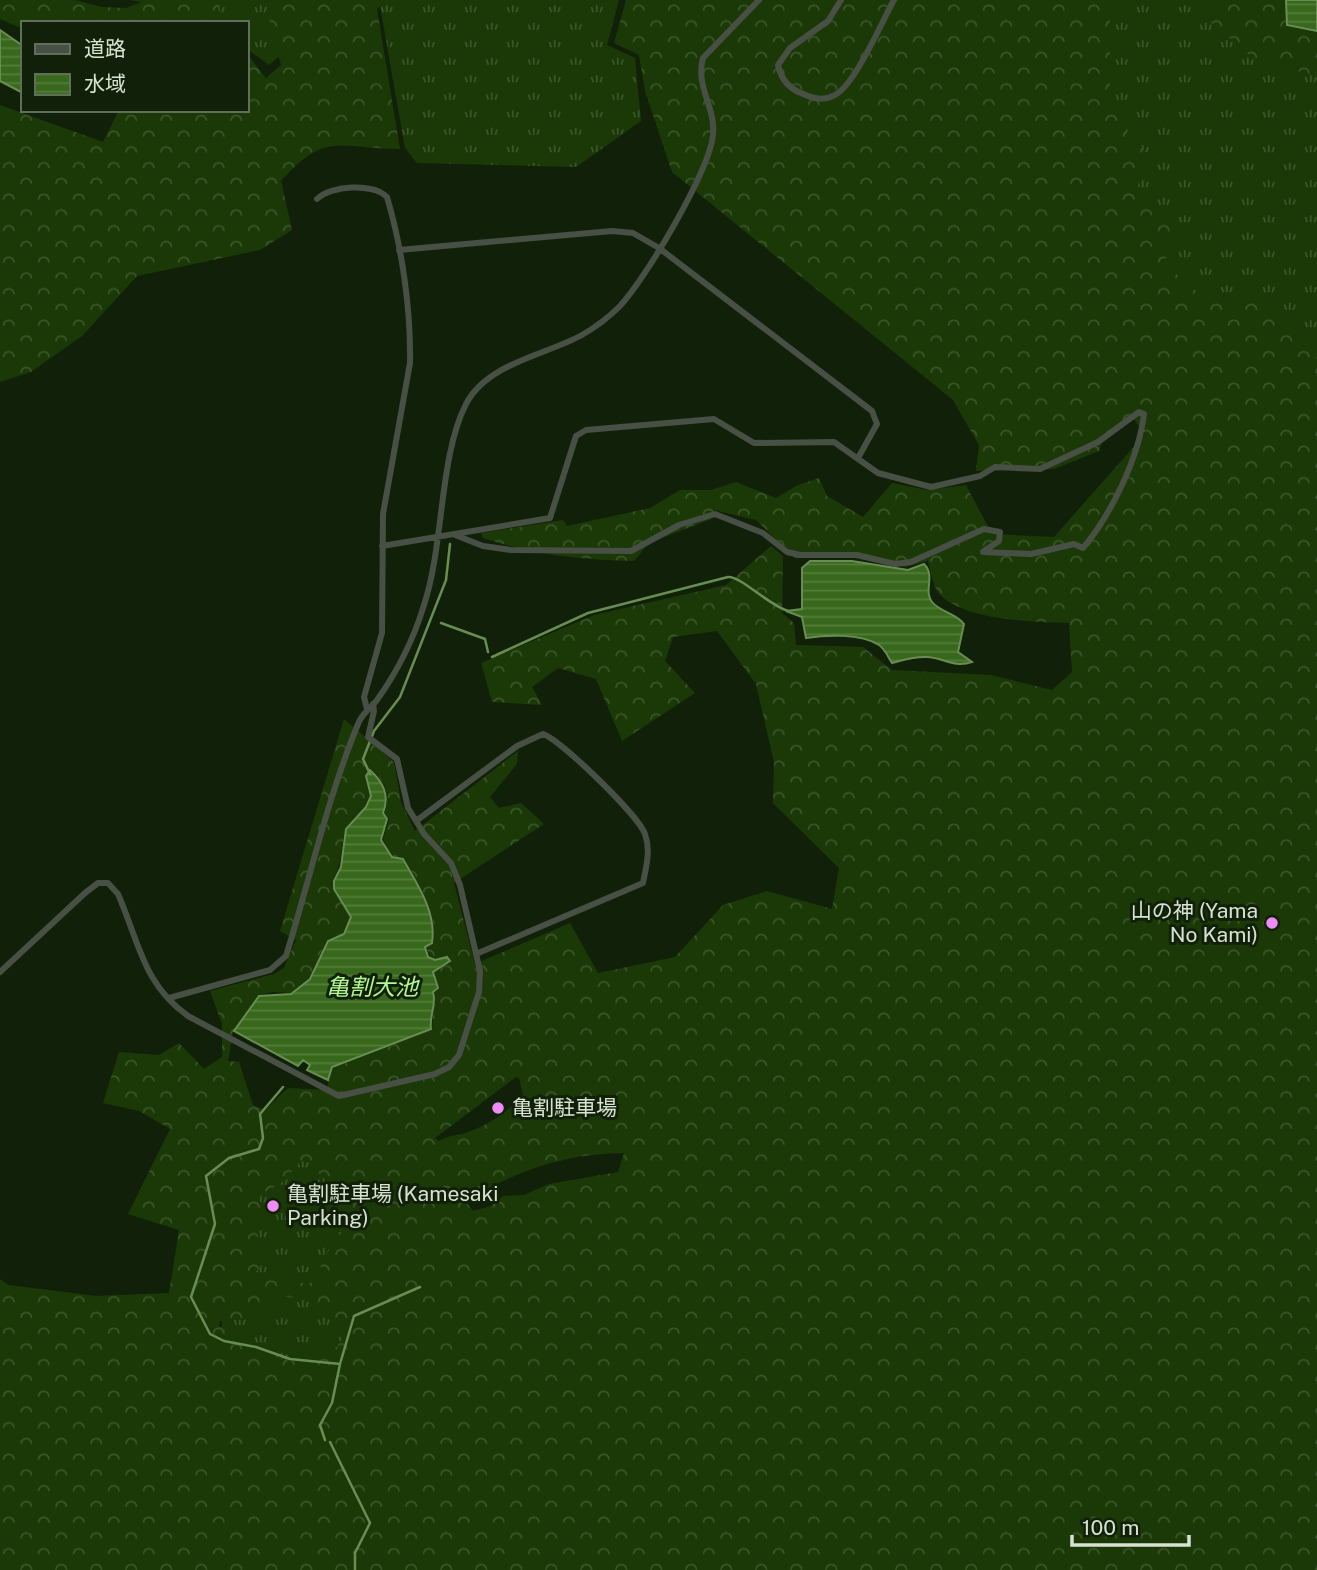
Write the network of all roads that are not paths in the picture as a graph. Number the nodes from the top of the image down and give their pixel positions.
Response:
1 (759, 0) edge
2 (841, 0) edge
3 (894, 0) edge
4 (317, 199) dead end
5 (659, 248) junction
6 (399, 250) junction
7 (858, 458) junction
8 (455, 535) junction
9 (439, 537) junction
10 (382, 546) junction
11 (370, 707) junction
12 (416, 821) junction
13 (476, 954) junction
14 (0, 972) edge
15 (169, 998) junction

1 - 5 street
2 - 3 street
4 - 6 street
5 - 6 street
5 - 7 street
5 - 9 street
6 - 10 street
7 - 8 street
7 - 8 street
8 - 9 street
9 - 10 street
9 - 11 street
10 - 11 street
11 - 12 street
11 - 15 street
12 - 13 street
12 - 13 street
13 - 15 street
14 - 15 street

